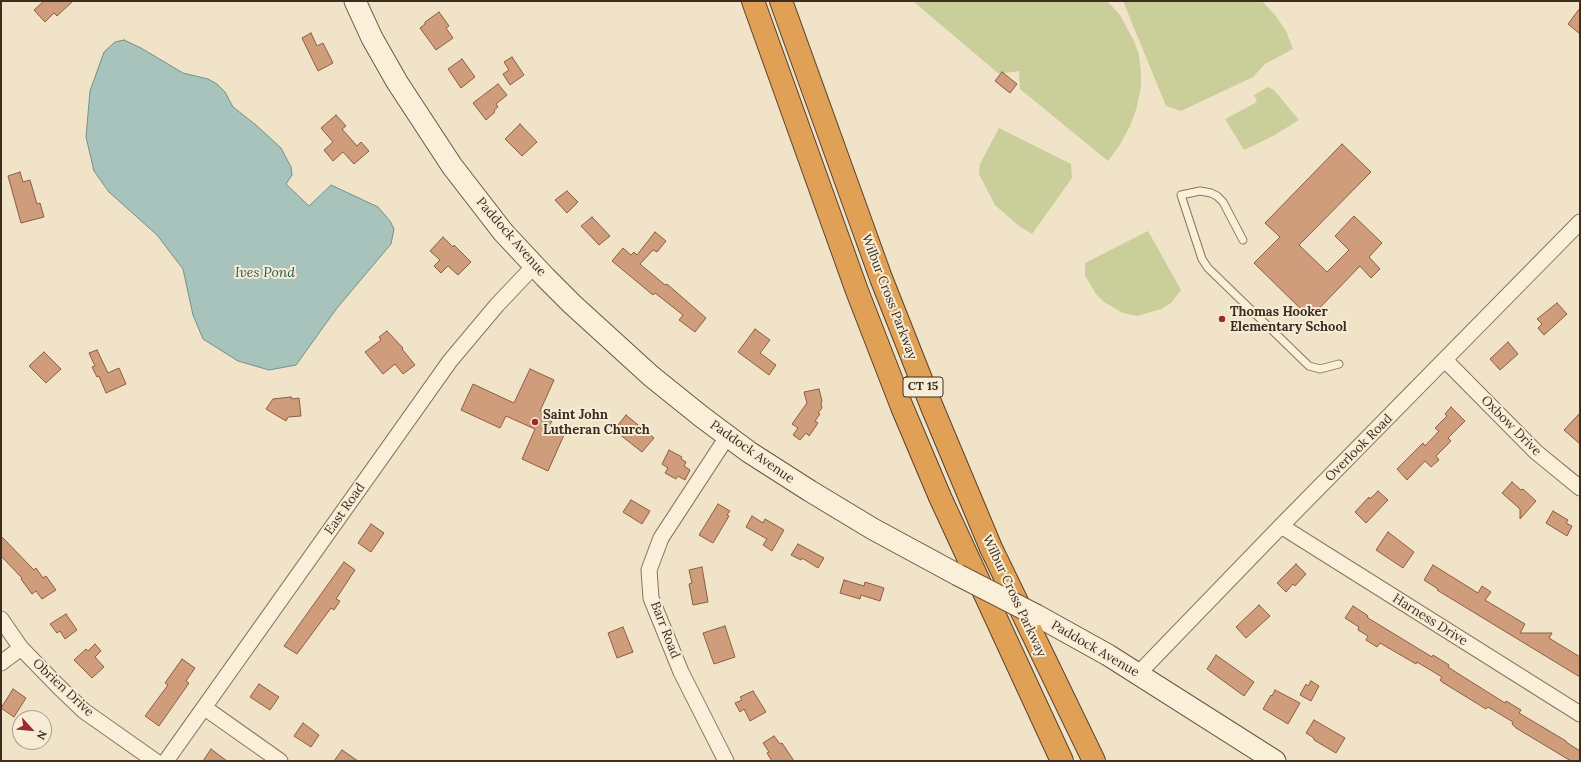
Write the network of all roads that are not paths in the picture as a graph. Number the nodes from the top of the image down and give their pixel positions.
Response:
1 (354, 1) edge
2 (753, 1) edge
3 (781, 1) edge
4 (1580, 222) edge
5 (1243, 240) dead end
6 (534, 266) junction
7 (1445, 360) junction
8 (1338, 364) dead end
9 (727, 437) junction
10 (1580, 488) edge
11 (1281, 526) junction
12 (1, 619) edge
13 (22, 648) junction
14 (1, 663) edge
15 (1138, 674) junction
16 (205, 708) junction
17 (1580, 714) edge
18 (155, 761) edge
19 (166, 761) edge
20 (280, 761) edge
21 (726, 761) edge
22 (1062, 761) edge
23 (1094, 761) edge
24 (1275, 761) edge

1 - 6 main road, Paddock Avenue
2 - 22 highway, Wilbur Cross Parkway / CT 15
3 - 23 highway, Wilbur Cross Parkway / CT 15
4 - 7 street, Overlook Road
5 - 8 lane
6 - 9 main road, Paddock Avenue
6 - 16 street, East Road
7 - 10 street, Oxbow Drive
7 - 11 street, Overlook Road
9 - 15 main road, Paddock Avenue, bridge
9 - 21 street, Barr Road
11 - 15 street, Overlook Road
11 - 17 street, Harness Drive
12 - 13 street, Obrien Drive
13 - 14 street
13 - 18 street, Obrien Drive
15 - 24 main road, Paddock Avenue
16 - 19 street, East Road
16 - 20 street

